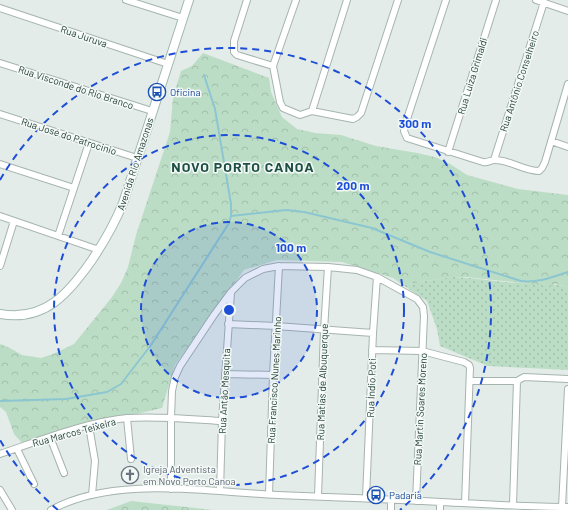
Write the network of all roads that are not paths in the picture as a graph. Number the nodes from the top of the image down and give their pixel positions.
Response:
1 (126, 0) edge
2 (188, 0) edge
3 (247, 0) edge
4 (296, 0) edge
5 (347, 0) edge
6 (398, 0) edge
7 (446, 0) edge
8 (496, 0) edge
9 (536, 0) edge
10 (544, 2) junction
11 (0, 8) edge
12 (568, 11) edge
13 (183, 18) junction
14 (0, 63) edge
15 (168, 64) junction
16 (273, 66) junction
17 (568, 84) edge
18 (312, 110) junction
19 (152, 112) junction
20 (0, 114) edge
21 (551, 141) junction
22 (89, 143) junction
23 (568, 147) edge
24 (448, 152) junction
25 (137, 158) junction
26 (494, 160) junction
27 (0, 164) edge
28 (74, 188) junction
29 (0, 216) edge
30 (14, 221) junction
31 (58, 236) junction
32 (99, 250) junction
33 (0, 266) edge
34 (279, 266) junction
35 (328, 267) junction
36 (377, 277) junction
37 (231, 292) junction
38 (0, 314) edge
39 (228, 324) junction
40 (276, 326) junction
41 (324, 330) junction
42 (372, 333) junction
43 (372, 350) junction
44 (422, 351) junction
45 (225, 374) junction
46 (273, 375) junction
47 (568, 379) edge
48 (470, 381) junction
49 (517, 381) junction
50 (568, 389) edge
51 (127, 418) junction
52 (171, 418) junction
53 (222, 422) junction
54 (88, 426) junction
55 (50, 437) junction
56 (17, 448) junction
57 (0, 454) edge
58 (131, 459) dead end
59 (64, 473) dead end
60 (34, 484) dead end
61 (171, 488) junction
62 (0, 490) edge
63 (220, 491) junction
64 (269, 494) junction
65 (92, 495) junction
66 (318, 496) junction
67 (366, 498) junction
68 (391, 500) junction
69 (416, 501) junction
70 (440, 502) junction
71 (465, 503) junction
72 (513, 505) junction
73 (490, 507) edge
74 (565, 507) edge
75 (539, 508) edge
76 (12, 510) edge
77 (51, 510) edge
78 (391, 510) edge
79 (440, 510) edge

1 - 13 street
2 - 13 street, Avenida Rio Amazonas
3 - 16 street
4 - 16 street
5 - 18 street
6 - 18 street
7 - 24 street
8 - 24 street, Rua Luiza Grimaldi
9 - 10 street
10 - 12 street
10 - 26 street, Rua Antônio Conselheiro
11 - 15 street, Rua Juruva
13 - 15 street, Avenida Rio Amazonas
14 - 19 street, Rua Visconde do Rio Branco
15 - 19 street, Avenida Rio Amazonas
16 - 18 street
17 - 21 street
19 - 25 street, Avenida Rio Amazonas
20 - 22 street, Rua José do Patrocinio
21 - 23 street
21 - 26 street
22 - 25 street, Rua José do Patrocinio
22 - 28 street
24 - 26 street
25 - 32 street, Avenida Rio Amazonas
27 - 28 street
28 - 31 street
29 - 30 street
30 - 31 street
30 - 33 street
31 - 32 street
32 - 38 street, Avenida Rio Amazonas
34 - 35 street
34 - 37 street
34 - 40 street, Rua Francisco Nunes Marinho
35 - 36 street
35 - 41 street, Rua Matias de Albuquerque
36 - 42 street, Rua Índio Poti
36 - 44 street, Rua Martin Soares Moreno
37 - 39 street, Rua Antão Mesquita
37 - 52 street
39 - 40 street
39 - 45 street, Rua Antão Mesquita
40 - 41 street
40 - 46 street, Rua Francisco Nunes Marinho
41 - 42 street
41 - 66 street, Rua Matias de Albuquerque
42 - 43 street, Rua Índio Poti
43 - 44 street
43 - 67 street, Rua Índio Poti
44 - 48 street
44 - 69 street, Rua Martin Soares Moreno
45 - 46 street
45 - 53 street, Rua Antão Mesquita
46 - 64 street, Rua Francisco Nunes Marinho
47 - 49 street
48 - 49 street
48 - 71 street
49 - 72 street
50 - 74 street
51 - 52 street, Rua Marcos Teixeira
51 - 54 street, Rua Marcos Teixeira
51 - 58 street
52 - 53 street, Rua Marcos Teixeira
52 - 61 street
53 - 63 street, Rua Antão Mesquita
54 - 55 street, Rua Marcos Teixeira
54 - 65 street
55 - 56 street, Rua Marcos Teixeira
55 - 59 street
56 - 57 street, Rua Marcos Teixeira
56 - 60 street
61 - 63 street
61 - 65 street
62 - 76 street
63 - 64 street
64 - 66 street
65 - 77 street
66 - 67 street
67 - 68 street
68 - 69 street
68 - 78 street
69 - 70 street
70 - 71 street
70 - 79 street
71 - 73 street
72 - 73 street
72 - 75 street
74 - 75 street

